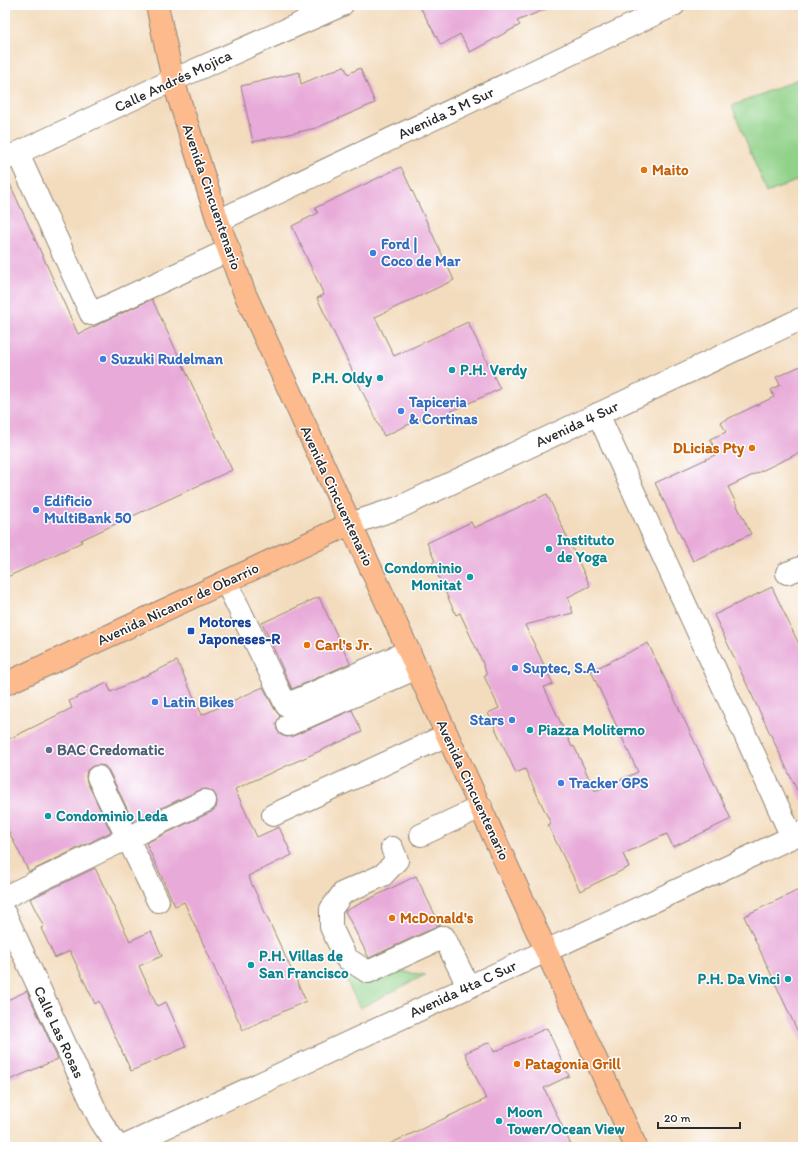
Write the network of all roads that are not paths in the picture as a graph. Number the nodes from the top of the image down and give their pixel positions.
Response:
1 (157, 5) edge
2 (342, 5) edge
3 (674, 5) edge
4 (173, 80) junction
5 (11, 156) edge
6 (218, 221) junction
7 (229, 250) junction
8 (803, 318) edge
9 (598, 414) junction
10 (350, 524) junction
11 (226, 582) junction
12 (413, 660) junction
13 (5, 684) edge
14 (288, 725) dead end
15 (447, 735) junction
16 (98, 777) dead end
17 (205, 801) dead end
18 (480, 808) junction
19 (273, 815) dead end
20 (421, 835) dead end
21 (797, 835) edge
22 (128, 838) junction
23 (392, 848) dead end
24 (5, 897) edge
25 (158, 901) dead end
26 (5, 914) edge
27 (546, 950) junction
28 (468, 986) junction
29 (118, 1147) edge
30 (123, 1147) edge
31 (636, 1147) edge

1 - 4 main road, Avenida Cincuentenario
2 - 4 street, Calle Andrés Mojica
3 - 6 street, Avenida 3 M Sur
4 - 5 street, Calle Andrés Mojica
4 - 6 main road, Avenida Cincuentenario
5 - 7 street
6 - 7 main road, Avenida Cincuentenario
7 - 10 main road, Avenida Cincuentenario
8 - 9 street, Avenida 4 Sur
9 - 10 street, Avenida 4 Sur
9 - 21 street
10 - 11 main road, Avenida Nicanor de Obarrio
10 - 12 main road, Avenida Cincuentenario
11 - 12 street
11 - 13 main road, Avenida Nicanor de Obarrio
12 - 14 street
12 - 15 main road, Avenida Cincuentenario
15 - 18 main road, Avenida Cincuentenario
15 - 19 street
16 - 22 street
17 - 22 street
18 - 20 street
18 - 27 main road, Avenida Cincuentenario
21 - 27 street, Avenida 4ta C Sur
22 - 24 street
22 - 25 street
23 - 28 street
26 - 29 street, Calle Las Rosas
27 - 28 street, Avenida 4ta C Sur
27 - 31 main road, Avenida Cincuentenario
28 - 30 street, Avenida 4ta C Sur

